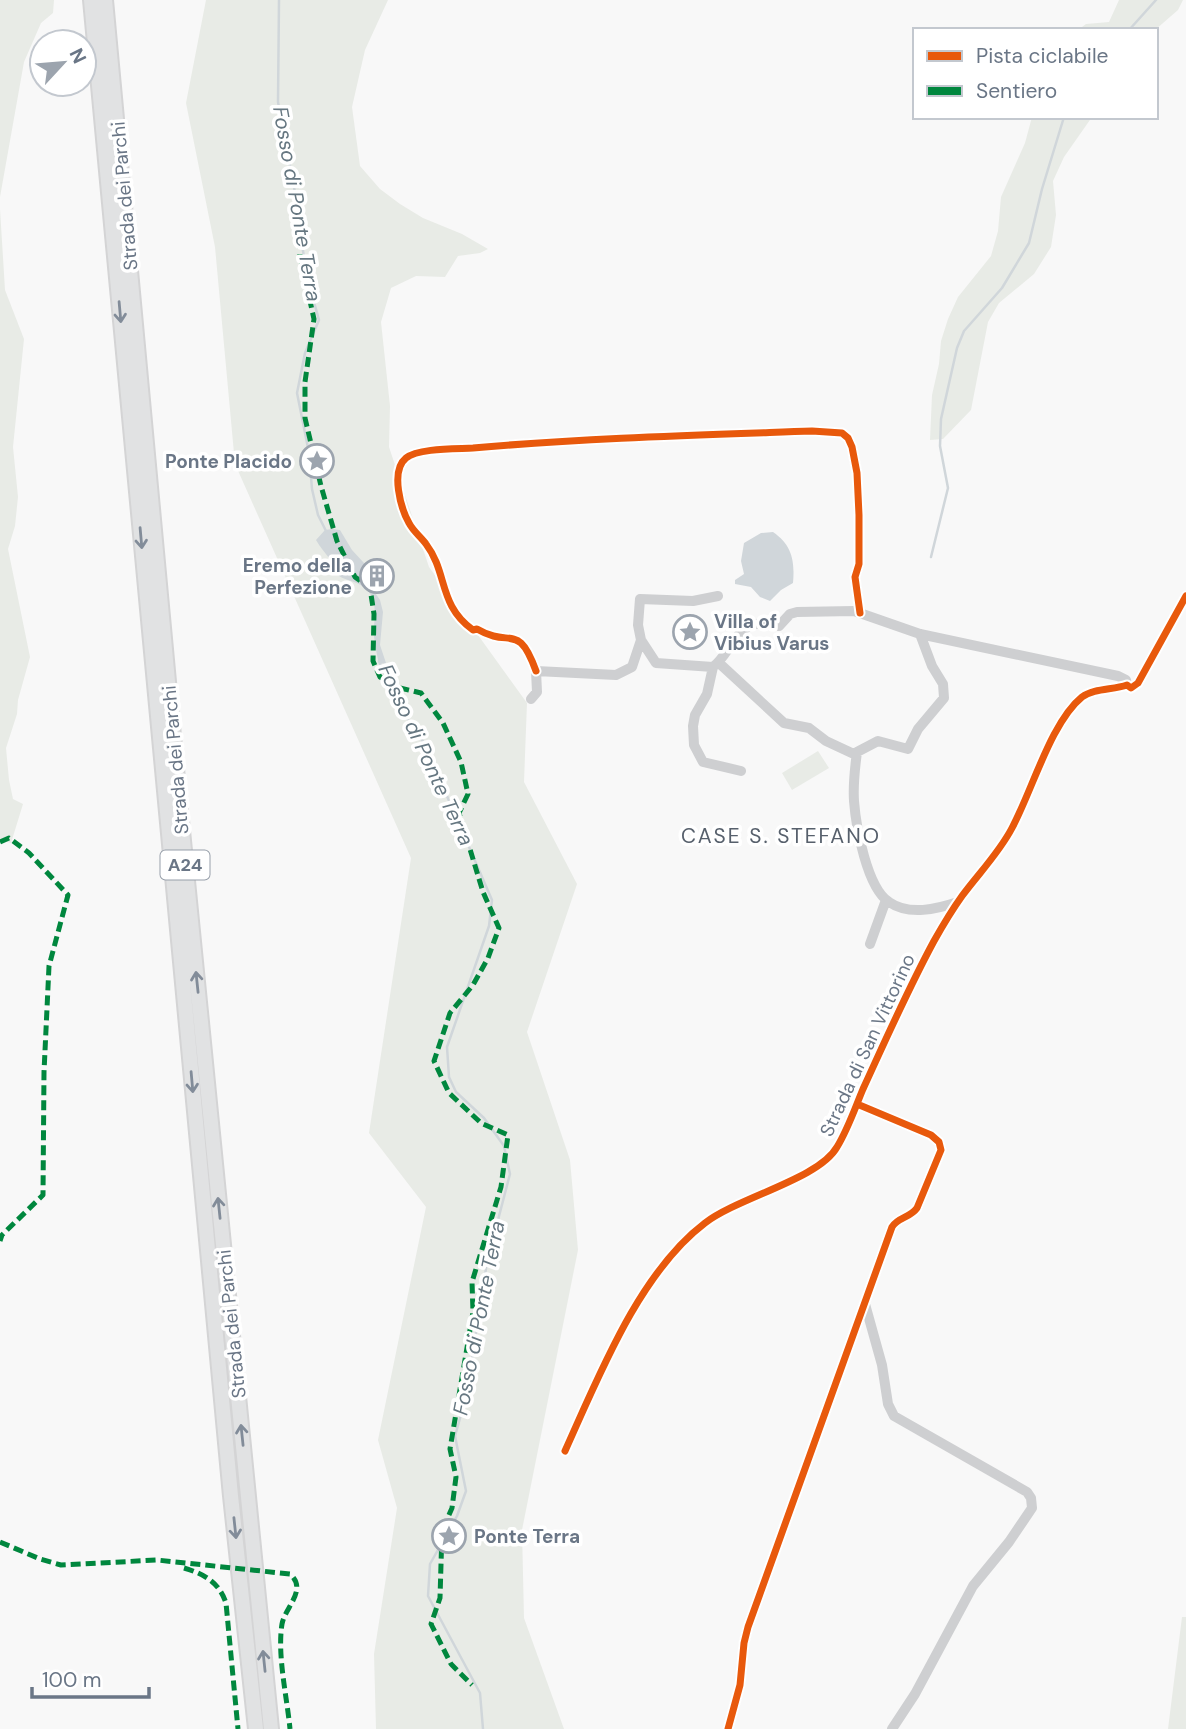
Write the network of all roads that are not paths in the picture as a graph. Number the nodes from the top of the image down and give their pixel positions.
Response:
1 (91, 0) edge
2 (105, 0) edge
3 (718, 596) dead end
4 (1186, 596) edge
5 (860, 612) junction
6 (920, 634) junction
7 (641, 640) junction
8 (716, 665) junction
9 (536, 671) junction
10 (1127, 685) junction
11 (531, 699) dead end
12 (856, 755) junction
13 (741, 771) dead end
14 (886, 900) junction
15 (958, 902) junction
16 (870, 944) dead end
17 (857, 1104) junction
18 (865, 1304) junction
19 (565, 1451) dead end
20 (257, 1729) edge
21 (271, 1729) edge
22 (728, 1729) edge
23 (892, 1729) edge

1 -> 20 highway, Strada dei Parchi / A24
21 -> 2 highway, Strada dei Parchi / A24
3 - 7 street
4 - 10 street
5 - 6 street
5 - 8 street
5 - 9 street
6 - 10 street
6 - 12 street
7 - 8 street
7 - 9 street
8 - 12 street
8 - 13 street
9 - 11 street
10 - 15 street, Strada di San Vittorino
12 - 14 street
14 - 15 street
14 - 16 street
15 - 17 street, Strada di San Vittorino
17 - 18 street
17 - 19 street, Strada di San Vittorino
18 - 22 street
18 - 23 street

